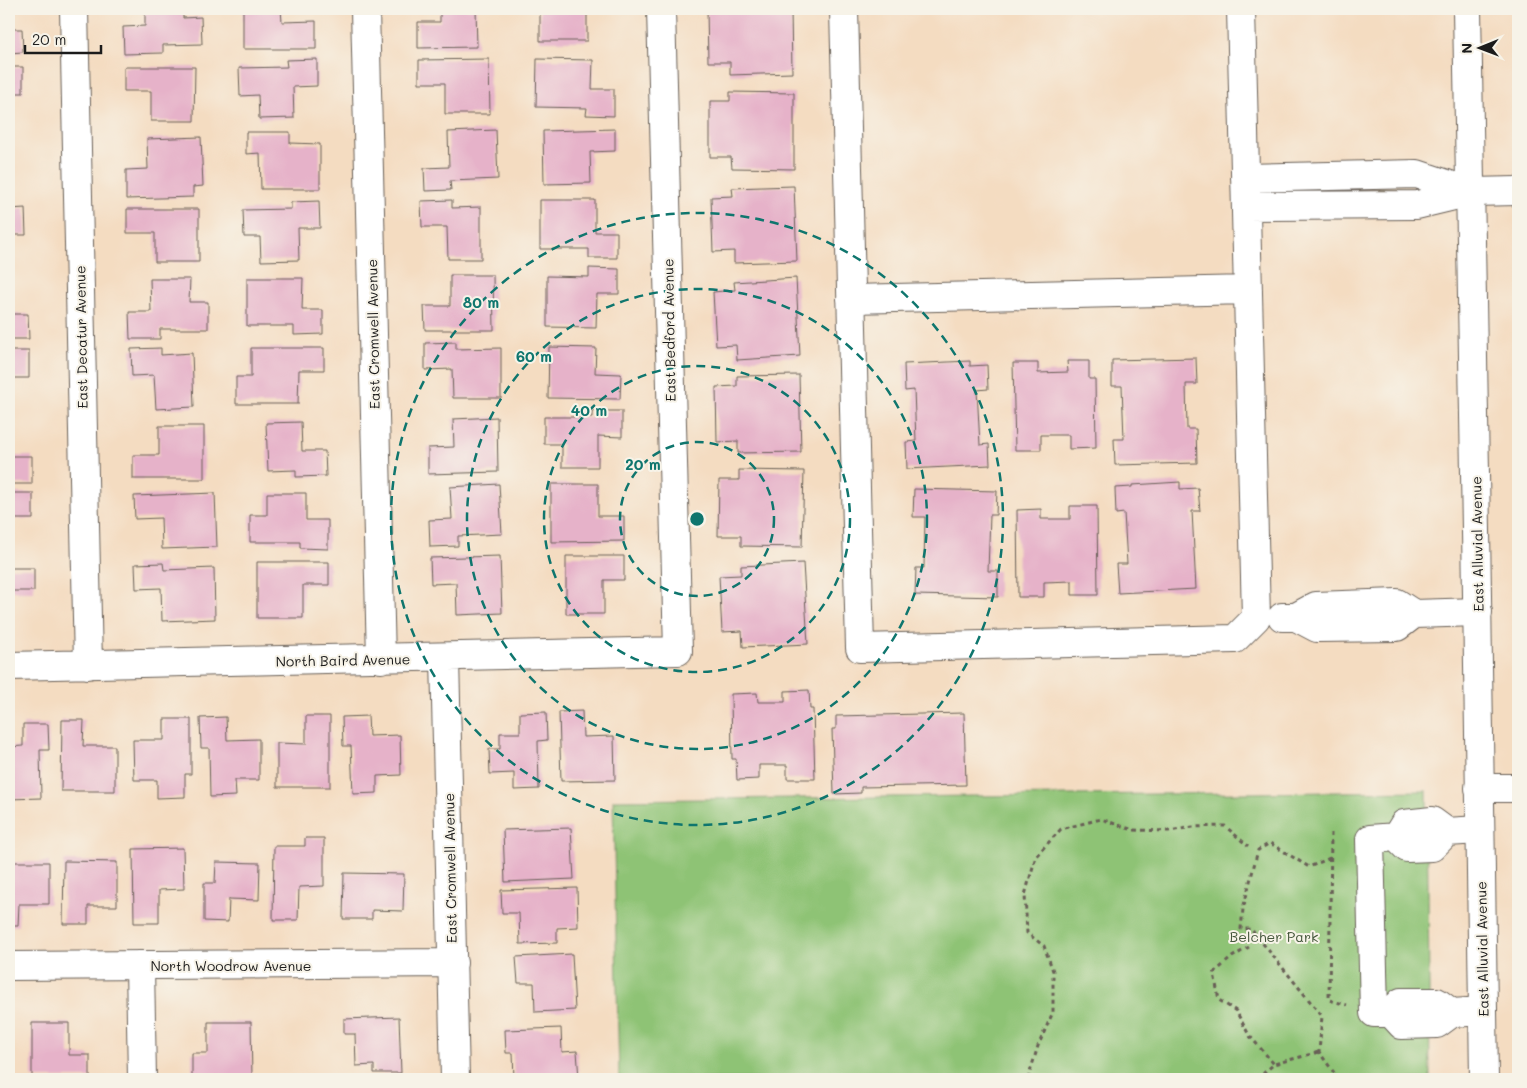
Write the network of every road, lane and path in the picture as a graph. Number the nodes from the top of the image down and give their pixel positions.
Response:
1 (74, 9) edge
2 (365, 9) edge
3 (661, 9) edge
4 (844, 9) edge
5 (1241, 9) edge
6 (1467, 9) edge
7 (1245, 178) junction
8 (1518, 191) edge
9 (1471, 192) junction
10 (1246, 206) junction
11 (1248, 290) junction
12 (851, 299) junction
13 (1478, 612) junction
14 (1256, 618) junction
15 (678, 651) joint
16 (445, 658) junction
17 (381, 659) junction
18 (88, 665) junction
19 (9, 666) edge
20 (1479, 788) junction
21 (1518, 788) edge
22 (1479, 830) junction
23 (1248, 846) dead end
24 (1330, 858) dead end
25 (1249, 947) dead end
26 (453, 963) junction
27 (140, 965) junction
28 (9, 966) edge
29 (1482, 1011) junction
30 (1319, 1052) junction
31 (1274, 1064) junction
32 (142, 1079) edge
33 (455, 1079) edge
34 (1028, 1079) edge
35 (1257, 1079) edge
36 (1336, 1079) edge
37 (1484, 1079) edge

1 - 18 street, East Decatur Avenue
2 - 17 street, East Cromwell Avenue
3 - 15 street, East Bedford Avenue
4 - 12 street
5 - 7 street
6 - 9 street, East Alluvial Avenue
7 - 9 street
7 - 10 street
8 - 9 street
9 - 10 street
9 - 13 street, East Alluvial Avenue
10 - 11 street
11 - 12 street
11 - 14 street
12 - 14 street
13 - 14 street
13 - 20 street, East Alluvial Avenue
15 - 16 street, North Baird Avenue
16 - 17 street, North Baird Avenue
16 - 26 street, East Cromwell Avenue
17 - 18 street, North Baird Avenue
18 - 19 street, North Baird Avenue
20 - 21 street
20 - 22 street, East Alluvial Avenue
22 - 29 street, East Alluvial Avenue
22 - 29 street
23 - 34 path
24 - 30 path
25 - 31 path
26 - 27 street, North Woodrow Avenue
26 - 33 street, East Cromwell Avenue
27 - 28 street, North Woodrow Avenue
27 - 32 street
29 - 37 street, East Alluvial Avenue
30 - 31 path
30 - 36 path
31 - 35 path

